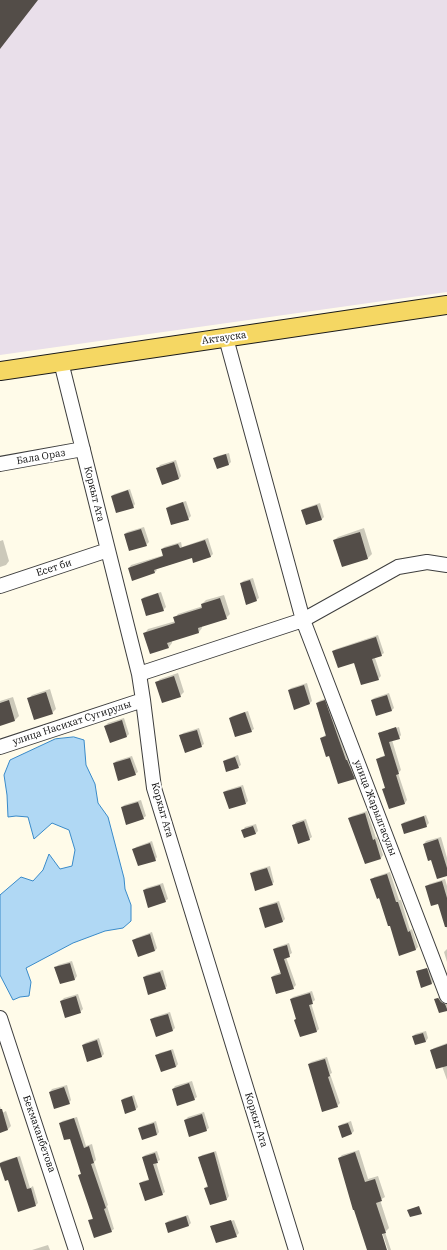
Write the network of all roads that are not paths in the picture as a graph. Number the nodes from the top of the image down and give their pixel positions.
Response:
1 (447, 305) edge
2 (226, 338) junction
3 (61, 362) junction
4 (0, 371) edge
5 (83, 449) junction
6 (0, 464) edge
7 (108, 550) junction
8 (447, 565) edge
9 (0, 586) edge
10 (303, 620) junction
11 (139, 674) junction
12 (143, 700) junction
13 (0, 747) edge
14 (447, 996) edge
15 (0, 1018) edge
16 (76, 1250) edge
17 (296, 1250) edge

1 - 2 main road, Актауска
2 - 3 main road, Актауска
2 - 10 street, улица Жарылгасулы
3 - 4 main road, Актауска
3 - 5 street, Коркыт Ата
5 - 6 street, Бала Ораз
5 - 7 street, Коркыт Ата
7 - 9 street, Есет би
7 - 11 street, Коркыт Ата
8 - 10 street
10 - 11 street
10 - 14 street, улица Жарылгасулы
11 - 12 street, Коркыт Ата
12 - 13 street, улица Насихат Сугирулы
12 - 17 street, Коркыт Ата
15 - 16 street, Бекмаханбетова

